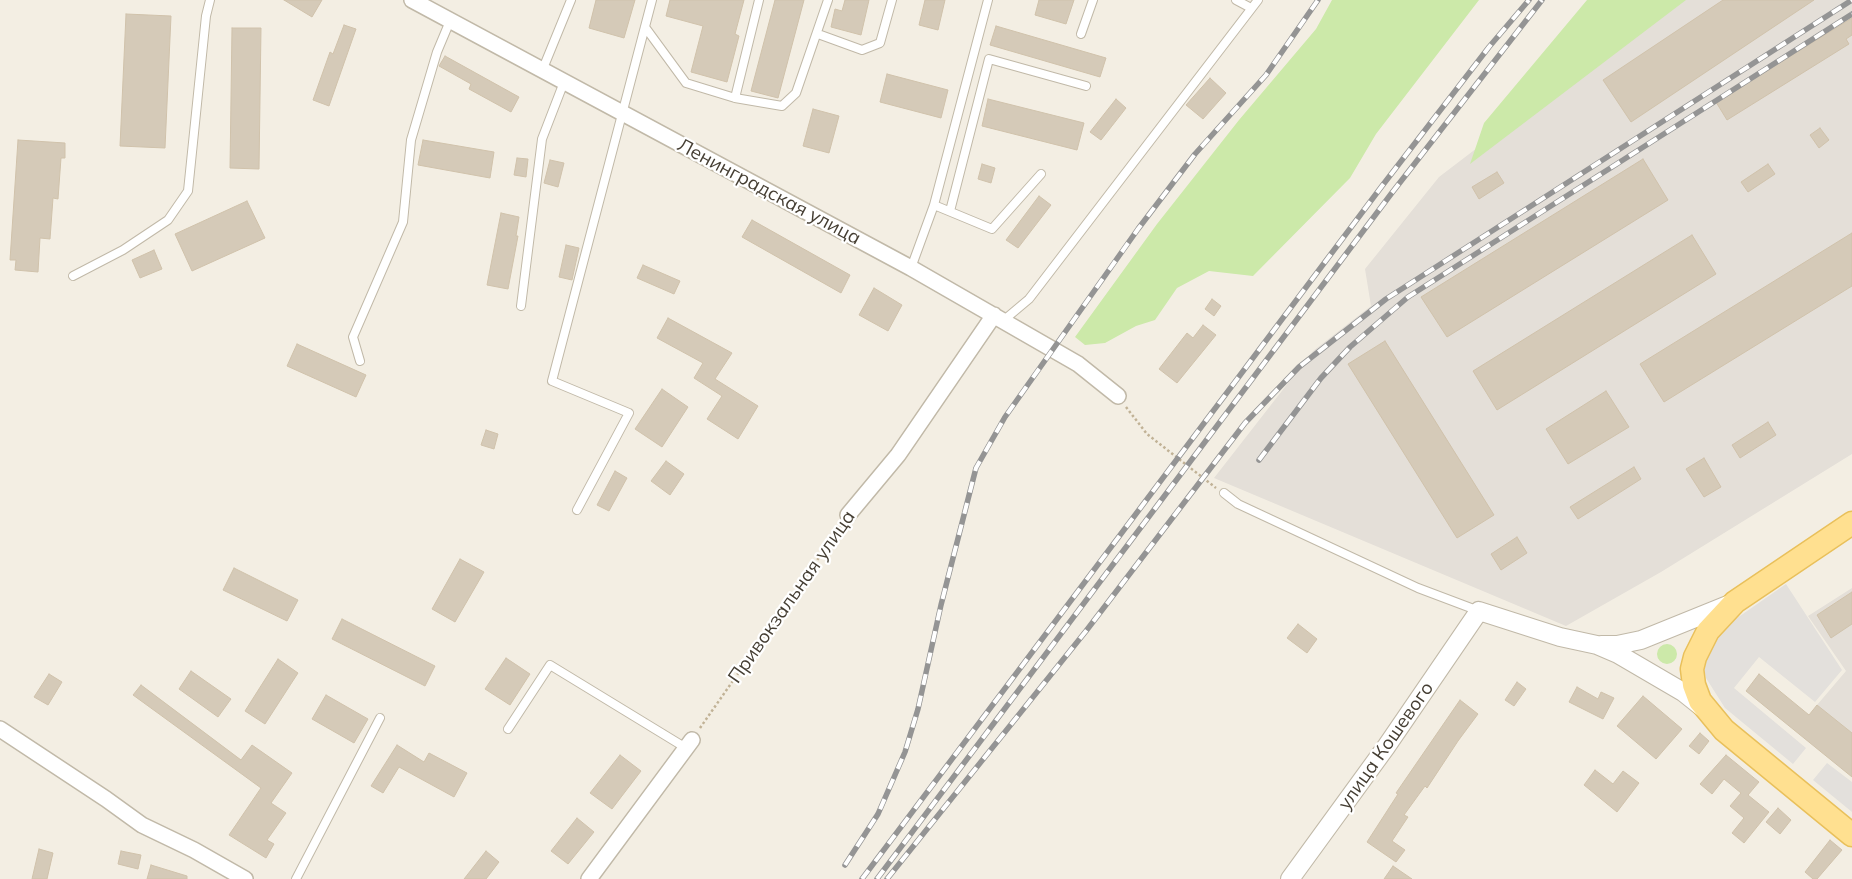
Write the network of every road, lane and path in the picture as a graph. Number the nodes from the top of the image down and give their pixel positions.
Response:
1 (210, 0) edge
2 (412, 0) edge
3 (571, 0) edge
4 (652, 0) edge
5 (759, 0) edge
6 (828, 0) edge
7 (892, 0) edge
8 (988, 0) edge
9 (1093, 0) edge
10 (1236, 0) edge
11 (1258, 0) edge
12 (1252, 8) junction
13 (450, 21) junction
14 (645, 27) junction
15 (818, 34) junction
16 (1082, 34) dead end
17 (542, 71) junction
18 (564, 82) junction
19 (1086, 86) dead end
20 (735, 98) junction
21 (622, 114) junction
22 (1041, 174) dead end
23 (934, 205) junction
24 (950, 211) junction
25 (911, 268) junction
26 (73, 276) dead end
27 (521, 306) dead end
28 (999, 317) junction
29 (360, 361) dead end
30 (1118, 396) joint
31 (1210, 484) dead end
32 (1224, 493) dead end
33 (577, 510) dead end
34 (848, 515) joint
35 (1852, 524) edge
36 (1735, 602) junction
37 (1479, 611) junction
38 (1597, 645) junction
39 (1710, 715) junction
40 (380, 718) dead end
41 (0, 729) edge
42 (508, 729) dead end
43 (689, 744) junction
44 (1852, 835) edge
45 (245, 879) edge
46 (296, 879) edge
47 (589, 879) edge
48 (1290, 879) edge

1 - 26 lane
2 - 13 street, Ленинградская улица
3 - 17 lane
4 - 14 lane
5 - 20 lane
6 - 15 lane
7 - 15 lane
8 - 23 lane
9 - 16 lane
10 - 12 lane
11 - 12 lane
12 - 28 lane
13 - 17 street, Ленинградская улица
13 - 29 lane
14 - 20 lane
14 - 21 lane
15 - 20 lane
17 - 18 street, Ленинградская улица
18 - 21 street, Ленинградская улица
18 - 27 lane
19 - 24 lane
21 - 25 street, Ленинградская улица
21 - 33 lane
22 - 24 lane
23 - 24 lane
23 - 25 lane
25 - 28 street, Ленинградская улица
28 - 30 street, Ленинградская улица
28 - 34 street, Привокзальная улица
30 - 31 path
32 - 37 lane
34 - 43 path, Привокзальная улица
35 - 36 main road
36 - 38 street
36 - 39 main road
37 - 38 street
37 - 48 street, улица Кошевого
38 - 39 street
39 - 44 main road
40 - 46 lane
41 - 45 street
42 - 43 lane
43 - 47 street

